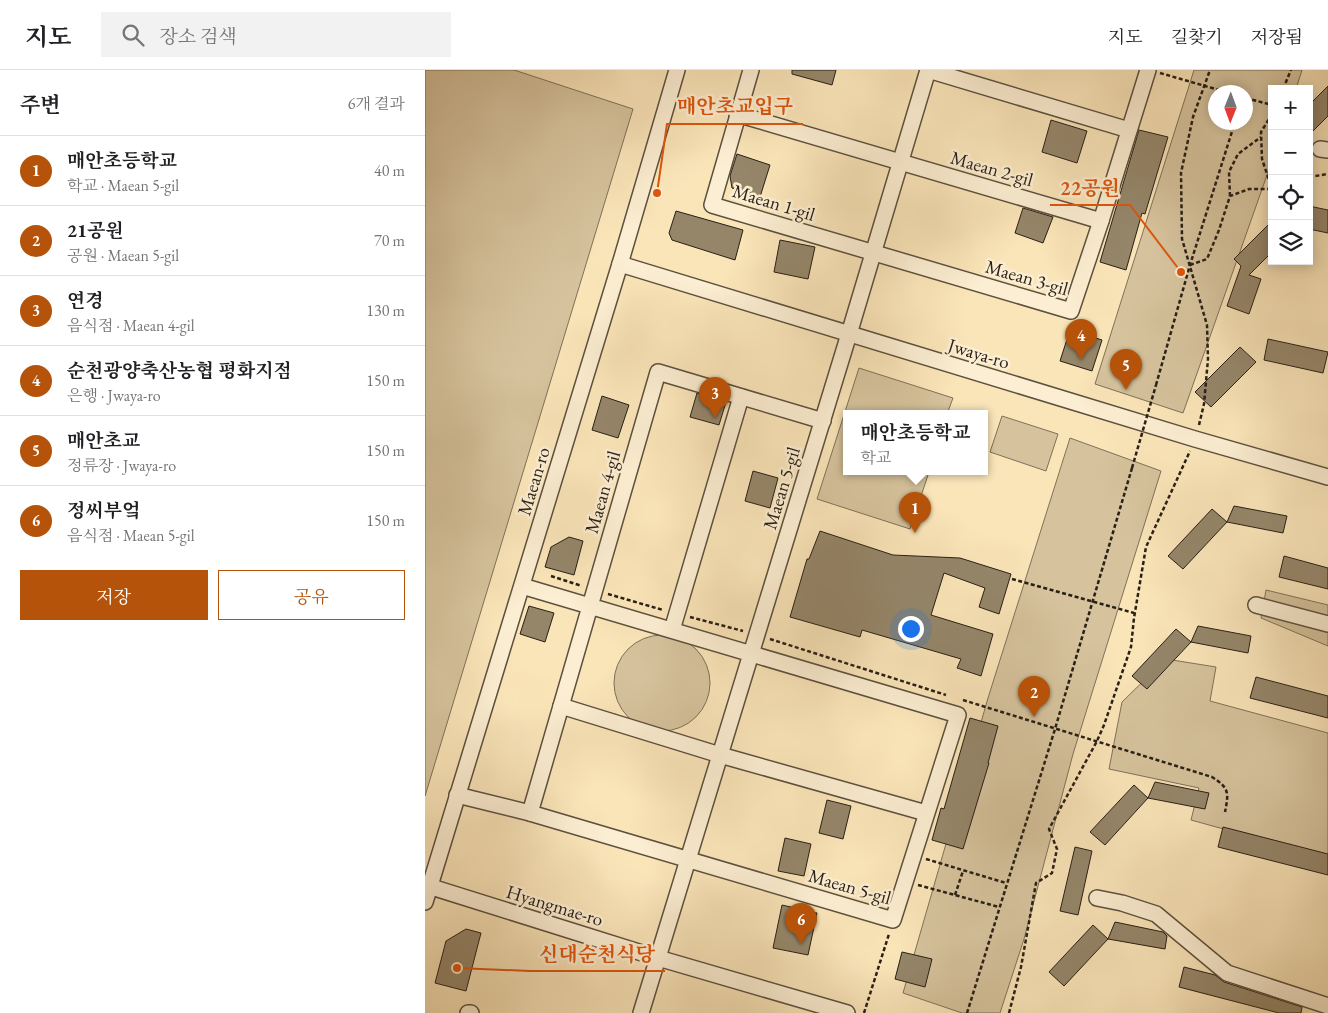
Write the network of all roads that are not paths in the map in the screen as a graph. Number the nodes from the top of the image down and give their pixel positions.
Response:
1 (677, 70) edge
2 (751, 70) edge
3 (928, 70) edge
4 (1148, 70) edge
5 (737, 114) junction
6 (1129, 130) junction
7 (901, 162) junction
8 (1101, 221) junction
9 (873, 253) junction
10 (619, 264) junction
11 (849, 334) junction
12 (741, 397) junction
13 (823, 420) junction
14 (1328, 477) edge
15 (522, 586) junction
16 (589, 605) junction
17 (1256, 605) dead end
18 (1328, 624) edge
19 (672, 630) junction
20 (751, 653) junction
21 (561, 706) junction
22 (720, 755) junction
23 (457, 795) junction
24 (530, 813) junction
25 (926, 813) junction
26 (688, 859) junction
27 (427, 886) edge
28 (1097, 898) dead end
29 (425, 902) edge
30 (658, 958) junction
31 (1328, 1006) edge
32 (641, 1013) edge
33 (847, 1013) edge

1 - 10 street, Maean-ro
2 - 5 street, Maean 1-gil
3 - 6 street
3 - 7 street
4 - 6 street, Maean 3-gil
5 - 7 street, Maean 2-gil
5 - 9 street, Maean 1-gil
6 - 8 street, Maean 3-gil
7 - 8 street, Maean 2-gil
7 - 9 street
8 - 9 street, Maean 3-gil
9 - 11 street
10 - 11 street, Jwaya-ro
10 - 15 street, Maean-ro
11 - 13 street, Maean 5-gil
11 - 14 street, Jwaya-ro
12 - 13 street, Maean 4-gil
12 - 16 street, Maean 4-gil
12 - 19 street
13 - 20 street, Maean 5-gil
15 - 16 street
15 - 23 street, Maean-ro
16 - 19 street
16 - 21 street, Maean 4-gil
17 - 18 street
19 - 20 street
20 - 22 street, Maean 5-gil
20 - 25 street, Maean 5-gil
21 - 22 street
21 - 24 street, Maean 4-gil
22 - 25 street
22 - 26 street, Maean 5-gil
23 - 24 street
23 - 27 street, Maean-ro
24 - 26 street
25 - 26 street, Maean 5-gil
26 - 30 street, Maean 5-gil
27 - 29 street, Maean-ro
27 - 30 street, Hyangmae-ro
28 - 31 street
30 - 32 street, Maean 5-gil
30 - 33 street, Hyangmae-ro

